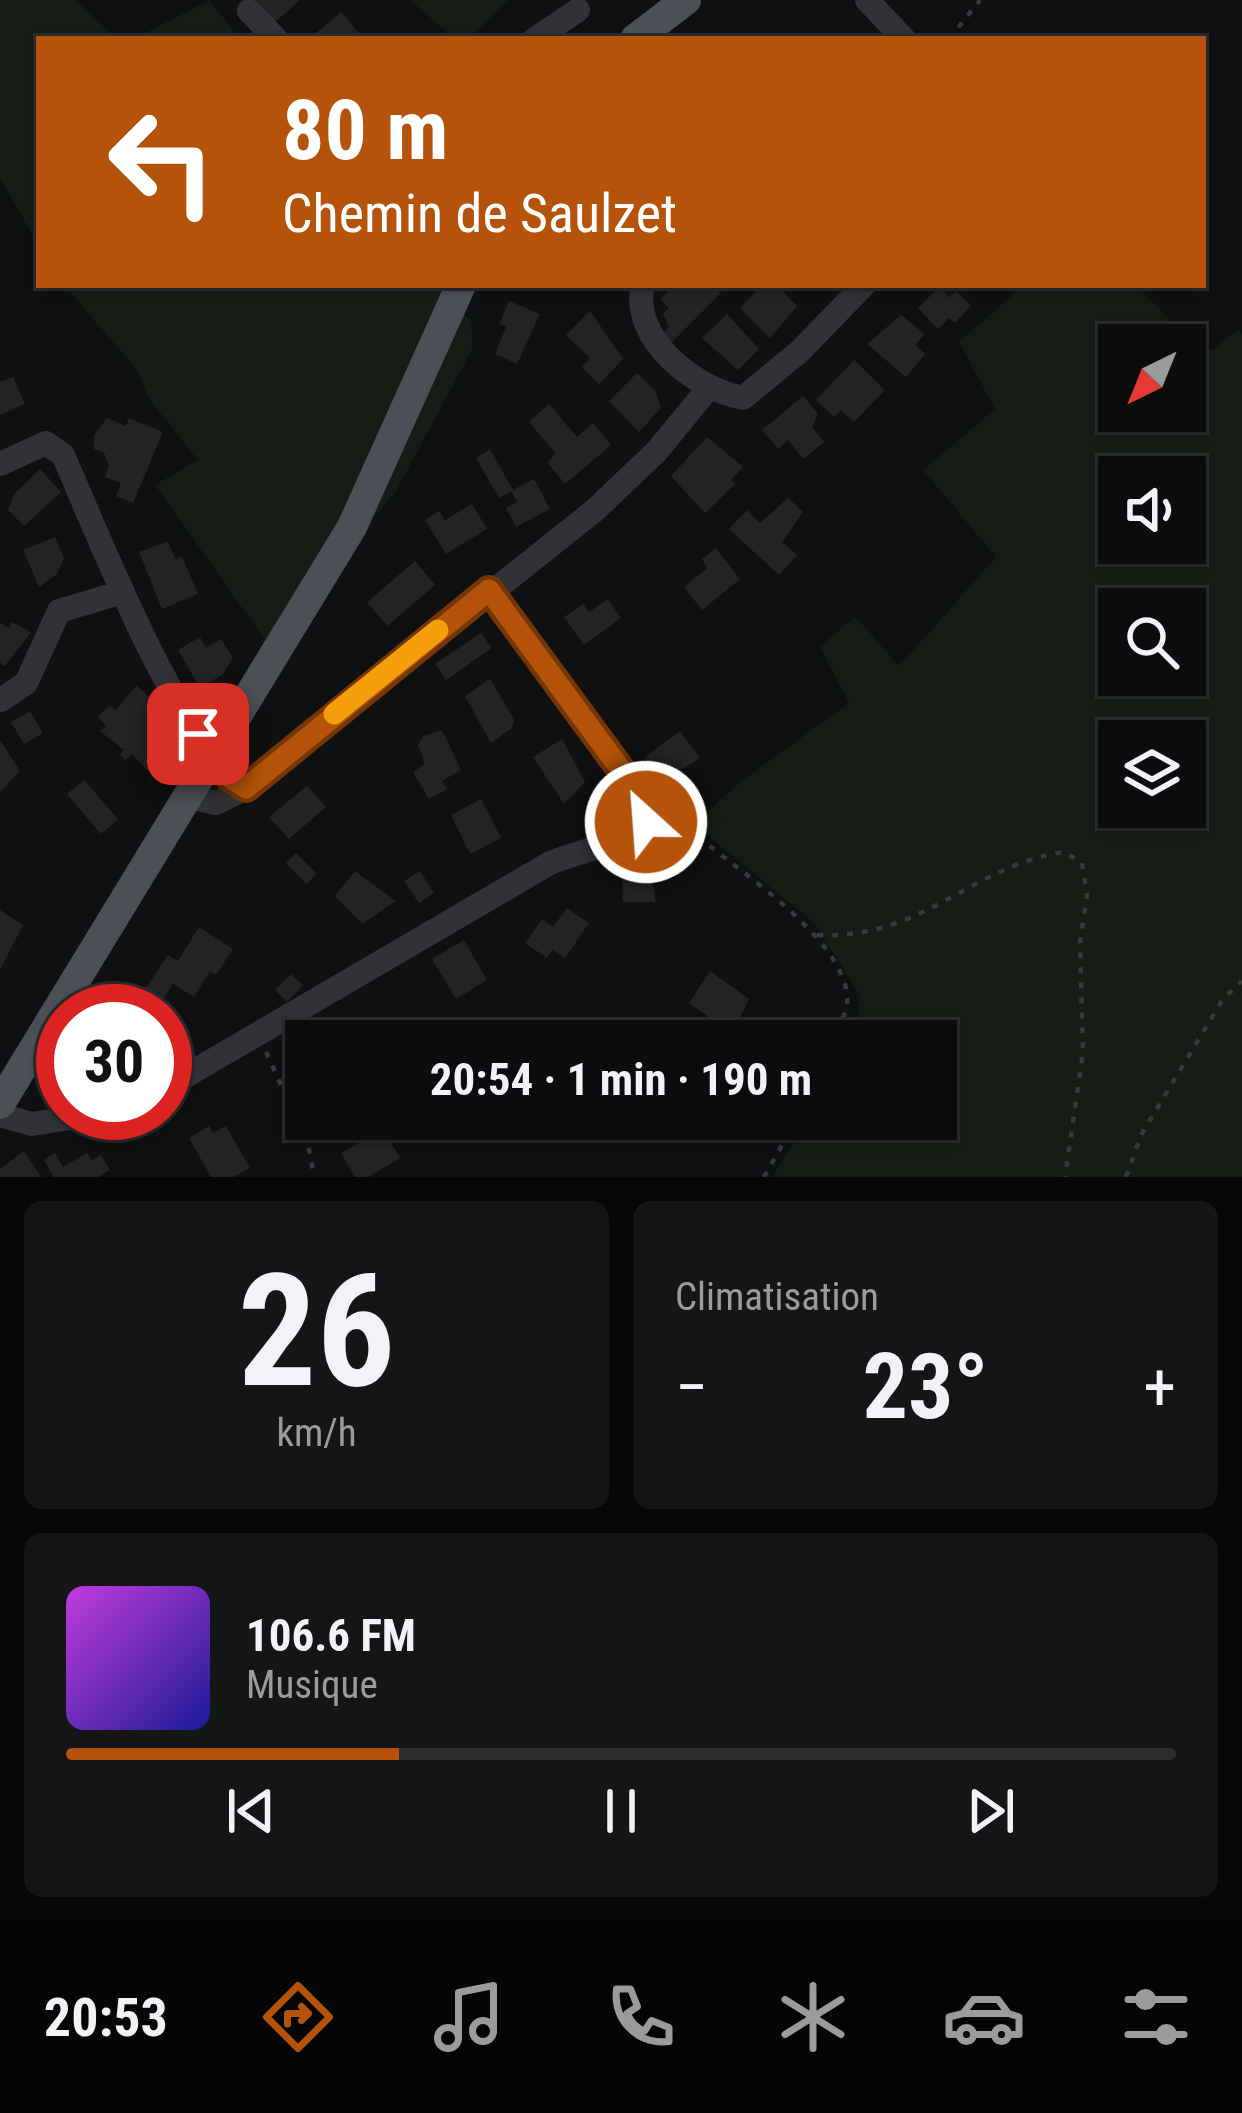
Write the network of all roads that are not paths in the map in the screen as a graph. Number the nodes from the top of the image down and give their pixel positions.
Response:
1 (686, 0) edge
2 (867, 0) edge
3 (578, 10) dead end
4 (249, 11) dead end
5 (648, 21) edge
6 (273, 36) edge
7 (539, 36) edge
8 (901, 36) edge
9 (460, 288) edge
10 (643, 288) edge
11 (860, 288) edge
12 (707, 390) junction
13 (0, 464) edge
14 (489, 590) junction
15 (123, 592) junction
16 (1, 700) edge
17 (216, 757) junction
18 (246, 788) junction
19 (191, 796) junction
20 (192, 1073) edge
21 (0, 1104) edge
22 (0, 1115) edge
23 (36, 1123) edge

1 - 5 main road
2 - 8 street
3 - 7 street
4 - 6 street
9 - 17 main road
10 - 12 street
11 - 12 street
12 - 14 street
13 - 15 street
14 - 18 street
14 - 20 street
15 - 16 street
15 - 17 street
17 - 18 street
17 - 19 main road
18 - 19 street
19 - 21 main road
22 - 23 street

